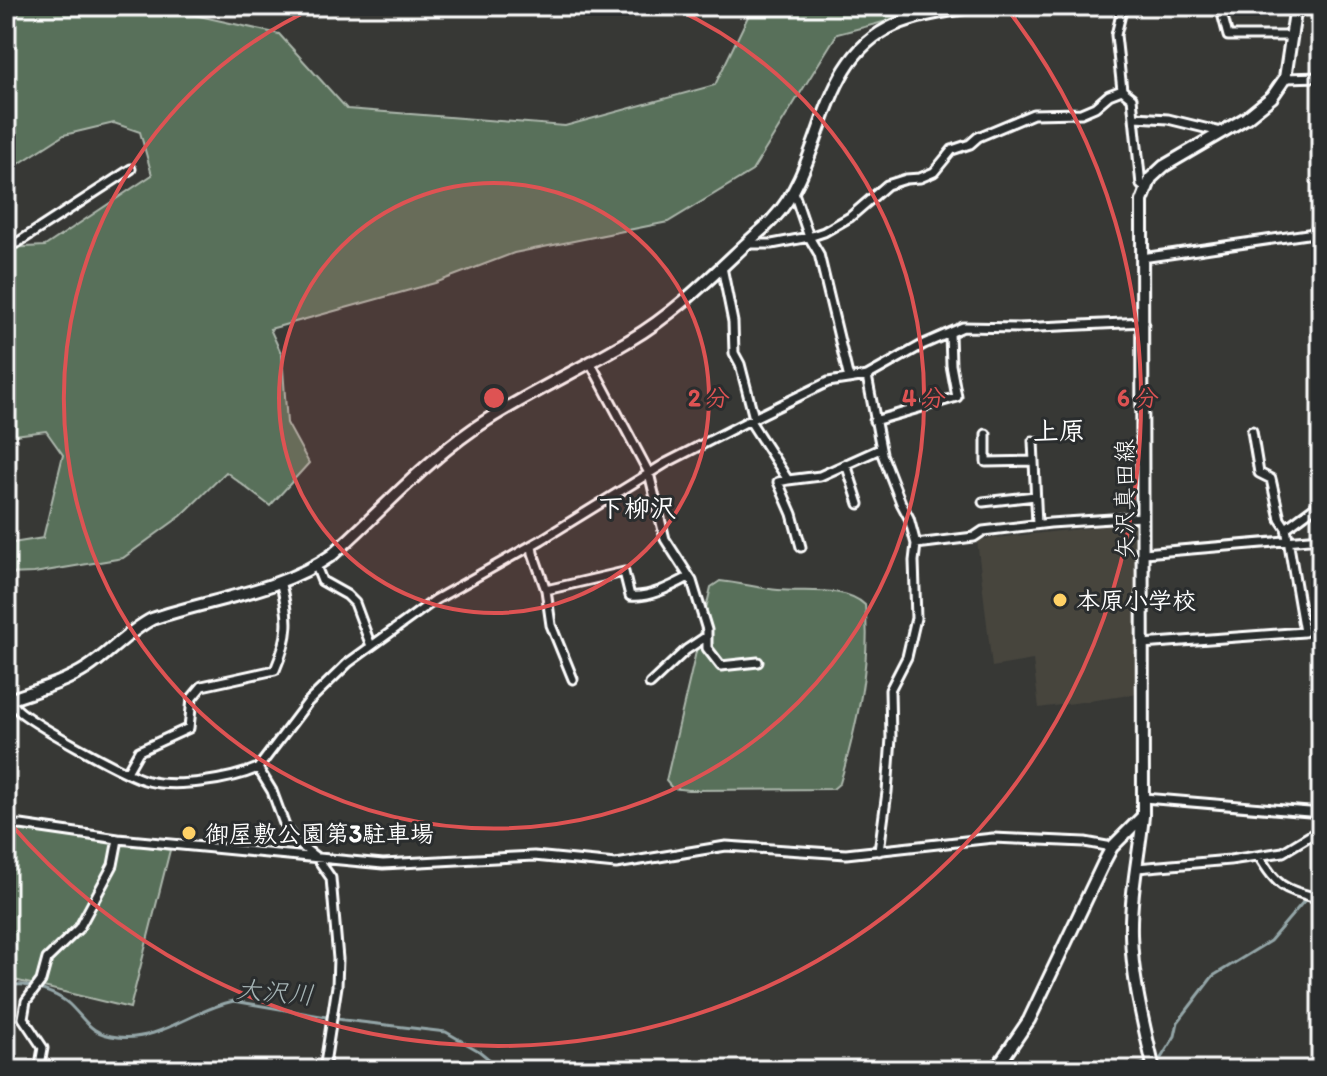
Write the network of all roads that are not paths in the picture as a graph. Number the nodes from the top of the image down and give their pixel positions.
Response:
1 (977, 6) edge
2 (1123, 6) edge
3 (1220, 6) edge
4 (1296, 6) edge
5 (1291, 36) junction
6 (1321, 77) edge
7 (1285, 78) junction
8 (1122, 90) junction
9 (1136, 117) junction
10 (1221, 132) junction
11 (131, 169) dead end
12 (1145, 188) junction
13 (794, 193) junction
14 (1321, 232) edge
15 (809, 237) junction
16 (746, 244) junction
17 (6, 245) edge
18 (1142, 258) junction
19 (722, 267) junction
20 (1144, 322) junction
21 (950, 333) junction
22 (590, 362) junction
23 (867, 376) junction
24 (849, 379) junction
25 (752, 420) junction
26 (874, 421) junction
27 (1252, 431) dead end
28 (986, 434) dead end
29 (1033, 441) dead end
30 (880, 449) junction
31 (1034, 461) junction
32 (846, 464) junction
33 (649, 473) junction
34 (788, 480) junction
35 (1035, 496) junction
36 (983, 502) dead end
37 (1321, 502) edge
38 (859, 504) dead end
39 (1142, 517) junction
40 (1037, 524) junction
41 (1286, 528) junction
42 (1321, 538) edge
43 (1287, 539) junction
44 (916, 544) junction
45 (532, 545) junction
46 (801, 547) dead end
47 (1144, 553) junction
48 (316, 566) junction
49 (689, 577) junction
50 (280, 581) junction
51 (546, 590) junction
52 (707, 636) junction
53 (1142, 644) junction
54 (371, 646) junction
55 (758, 662) dead end
56 (573, 679) dead end
57 (650, 684) dead end
58 (8, 700) edge
59 (258, 768) junction
60 (127, 772) junction
61 (1144, 798) junction
62 (1321, 813) edge
63 (1143, 816) junction
64 (6, 826) edge
65 (1321, 829) edge
66 (118, 839) junction
67 (1112, 847) junction
68 (879, 851) junction
69 (1259, 856) junction
70 (317, 858) junction
71 (1137, 868) junction
72 (1321, 899) edge
73 (39, 1070) edge
74 (324, 1070) edge
75 (995, 1070) edge
76 (1154, 1070) edge

1 - 13 street
2 - 8 street
3 - 5 street
4 - 5 street
5 - 7 street
6 - 7 street
7 - 10 street
8 - 9 street
8 - 15 street
9 - 10 street
9 - 12 street
10 - 12 street
11 - 17 street
12 - 18 street, 矢沢真田線
13 - 15 street
13 - 16 street
14 - 18 street
15 - 16 street
15 - 24 street
16 - 19 street
18 - 20 street, 矢沢真田線
19 - 22 street
19 - 25 street
20 - 21 street
20 - 39 street, 矢沢真田線
21 - 23 street
21 - 26 street
22 - 33 street
22 - 48 street
23 - 24 street
23 - 26 street
24 - 25 street
25 - 33 street
25 - 34 street
26 - 30 street
27 - 41 street
28 - 31 street
29 - 31 street
30 - 32 street
30 - 44 street
31 - 35 street
32 - 34 street
32 - 38 street
33 - 45 street
33 - 49 street
34 - 46 street
35 - 36 street
35 - 40 street
37 - 41 street
39 - 40 street
39 - 47 street, 矢沢真田線
40 - 44 street
41 - 43 street
42 - 43 street
43 - 47 street
43 - 53 street
44 - 68 street
45 - 51 street
45 - 54 street
47 - 53 street, 矢沢真田線
48 - 50 street
48 - 54 street
49 - 51 street
49 - 52 street
50 - 58 street
50 - 60 street
51 - 56 street
52 - 55 street
52 - 57 street
53 - 61 street, 矢沢真田線
54 - 59 street
58 - 60 street
59 - 60 street
59 - 70 street
61 - 62 street
61 - 63 street, 矢沢真田線
63 - 67 street
63 - 71 street, 矢沢真田線
64 - 66 street
65 - 69 street
66 - 70 street
66 - 73 street
67 - 68 street
67 - 75 street
68 - 70 street
69 - 71 street
69 - 72 street
70 - 74 street
71 - 76 street, 矢沢真田線

